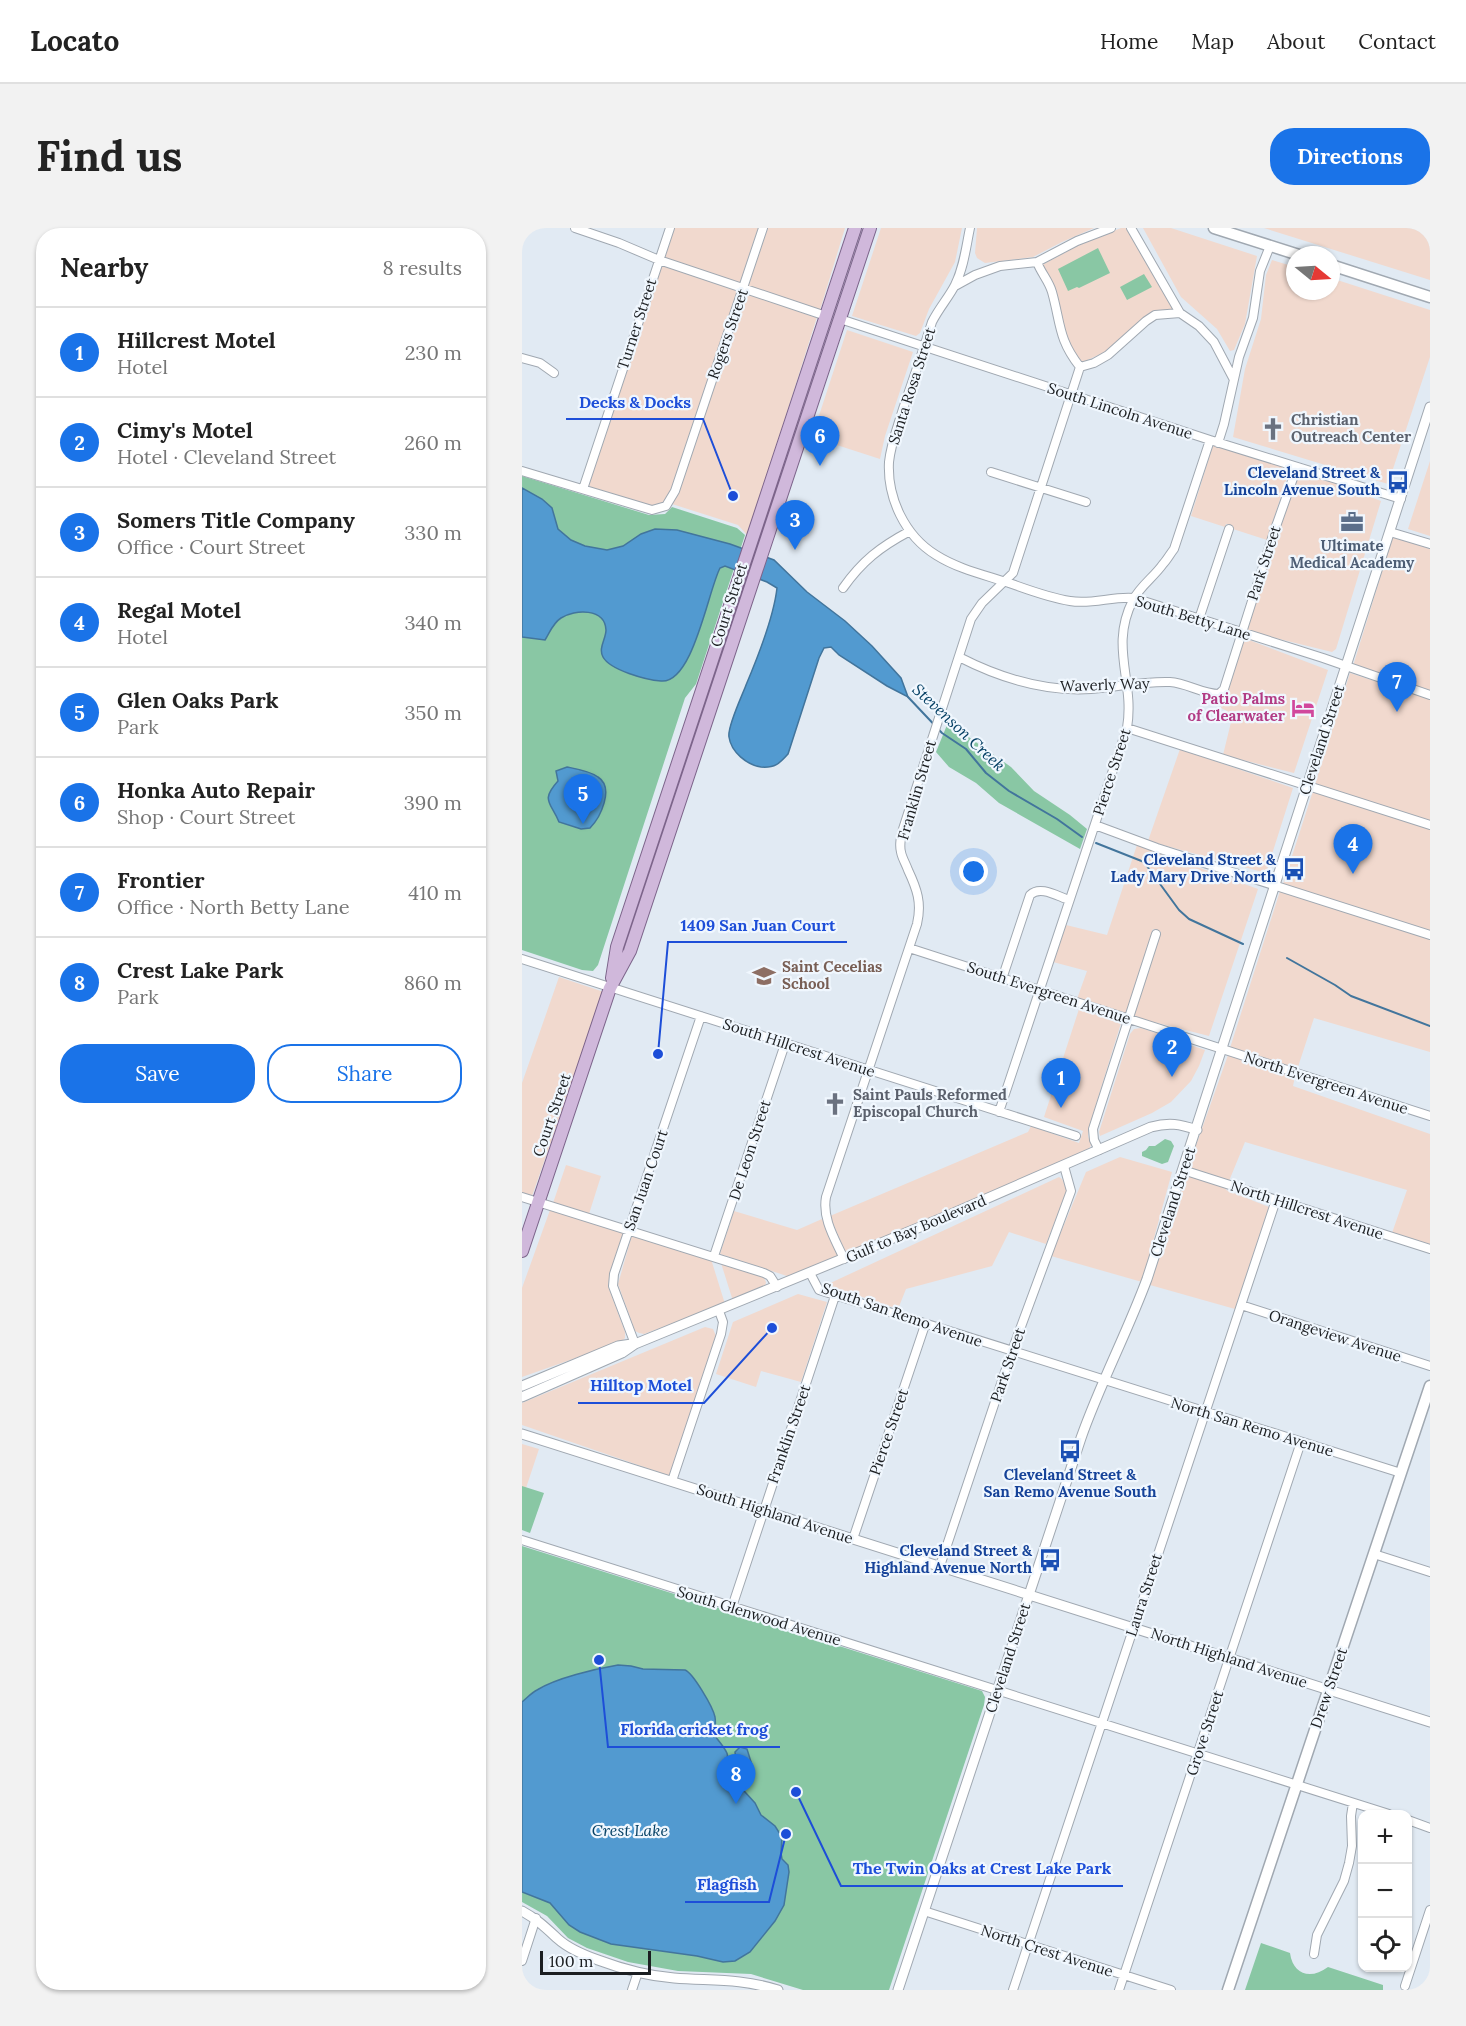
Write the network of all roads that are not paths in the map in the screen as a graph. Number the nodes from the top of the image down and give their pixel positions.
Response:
1 (576, 228) edge
2 (670, 228) edge
3 (763, 228) edge
4 (855, 228) edge
5 (870, 228) edge
6 (969, 228) edge
7 (1111, 228) edge
8 (1131, 228) edge
9 (1214, 228) edge
10 (850, 243) junction
11 (1270, 246) junction
12 (1286, 251) edge
13 (659, 260) junction
14 (1037, 262) junction
15 (1340, 268) edge
16 (955, 286) junction
17 (743, 288) junction
18 (1430, 297) edge
19 (1180, 313) junction
20 (826, 316) junction
21 (840, 319) junction
22 (924, 347) junction
23 (522, 358) edge
24 (1080, 367) junction
25 (555, 373) dead end
26 (1234, 379) junction
27 (1070, 395) junction
28 (811, 407) junction
29 (1430, 407) edge
30 (1214, 441) junction
31 (782, 450) junction
32 (795, 455) junction
33 (1297, 467) junction
34 (522, 471) edge
35 (991, 472) dead end
36 (1040, 488) junction
37 (583, 489) junction
38 (1401, 499) junction
39 (1086, 502) dead end
40 (1228, 529) dead end
41 (910, 531) junction
42 (1390, 531) junction
43 (1430, 544) edge
44 (1005, 582) junction
45 (843, 588) dead end
46 (1134, 598) junction
47 (1199, 619) junction
48 (1241, 633) junction
49 (958, 657) junction
50 (1346, 667) junction
51 (1127, 686) junction
52 (1219, 694) joint
53 (1430, 695) edge
54 (1127, 728) junction
55 (676, 769) junction
56 (689, 773) junction
57 (1308, 785) junction
58 (1095, 825) junction
59 (1430, 825) edge
60 (643, 869) junction
61 (656, 873) junction
62 (1275, 885) junction
63 (1070, 900) junction
64 (1156, 934) dead end
65 (1430, 935) edge
66 (909, 948) junction
67 (522, 958) edge
68 (1002, 979) junction
69 (610, 988) junction
70 (1039, 991) junction
71 (701, 1016) junction
72 (1129, 1019) junction
73 (785, 1044) junction
74 (1222, 1049) junction
75 (868, 1071) junction
76 (999, 1112) junction
77 (1430, 1116) edge
78 (1197, 1130) junction
79 (1077, 1136) dead end
80 (1099, 1150) junction
81 (1064, 1166) junction
82 (1183, 1170) junction
83 (522, 1197) edge
84 (1276, 1200) junction
85 (538, 1203) junction
86 (629, 1230) junction
87 (1430, 1249) edge
88 (522, 1251) edge
89 (714, 1256) junction
90 (844, 1259) junction
91 (810, 1273) junction
92 (777, 1287) junction
93 (835, 1296) junction
94 (1241, 1305) junction
95 (719, 1311) junction
96 (925, 1325) junction
97 (635, 1344) junction
98 (1012, 1351) junction
99 (1430, 1366) edge
100 (1104, 1380) junction
101 (522, 1386) edge
102 (1430, 1386) edge
103 (522, 1397) edge
104 (1204, 1413) junction
105 (522, 1434) edge
106 (1301, 1442) junction
107 (1401, 1473) junction
108 (672, 1481) junction
109 (763, 1510) junction
110 (853, 1539) junction
111 (522, 1540) edge
112 (1374, 1554) junction
113 (940, 1566) junction
114 (1430, 1572) edge
115 (1029, 1595) junction
116 (732, 1607) junction
117 (1133, 1628) junction
118 (1229, 1658) junction
119 (1329, 1690) junction
120 (997, 1691) junction
121 (1430, 1722) edge
122 (1101, 1723) junction
123 (1198, 1754) junction
124 (1297, 1785) junction
125 (1353, 1803) junction
126 (1374, 1810) edge
127 (1412, 1822) edge
128 (1430, 1827) edge
129 (1430, 1910) edge
130 (522, 1911) edge
131 (924, 1911) junction
132 (536, 1918) junction
133 (1028, 1944) junction
134 (1314, 1954) dead end
135 (522, 1961) edge
136 (638, 1972) junction
137 (1124, 1975) junction
138 (752, 1986) edge
139 (1405, 1986) dead end
140 (632, 1990) edge
141 (777, 1990) edge
142 (897, 1990) edge
143 (1012, 1990) edge
144 (1119, 1990) edge
145 (1171, 1990) edge
146 (1228, 1990) edge

1 - 13 street
2 - 13 street, Turner Street
3 - 17 street, Rogers Street
4 - 10 main road, Court Street
5 - 21 main road, Court Street
6 - 16 street, Santa Rosa Street
7 - 14 street
8 - 19 street
9 - 11 main road
10 - 20 main road, Court Street
10 - 21 main road
11 - 12 main road
11 - 26 street, Pierce Street
13 - 17 street
13 - 37 street, Turner Street
14 - 16 street
14 - 24 street
15 - 18 main road
16 - 22 street, Santa Rosa Street
17 - 20 street
17 - 37 street, Rogers Street
19 - 24 street
19 - 26 street
20 - 28 main road
20 - 31 main road, Court Street
21 - 22 street, South Lincoln Avenue
21 - 28 main road, Court Street
22 - 27 street, South Lincoln Avenue
22 - 41 street, Santa Rosa Street
23 - 25 street
24 - 27 street, Franklin Street
26 - 30 street, Pierce Street
27 - 30 street, South Lincoln Avenue
27 - 36 street, Franklin Street
28 - 32 main road, Court Street
29 - 38 street, Cleveland Street
30 - 33 street, South Lincoln Avenue
30 - 46 street, Pierce Street
31 - 32 street
31 - 55 main road, Court Street
32 - 56 main road, Court Street
33 - 38 street, South Lincoln Avenue
33 - 48 street, Park Street
34 - 37 street
35 - 36 street
36 - 39 street
36 - 44 street, Franklin Street
38 - 42 street, Cleveland Street
40 - 47 street
41 - 44 street, South Betty Lane
41 - 45 street
42 - 43 street
42 - 50 street, Cleveland Street
44 - 46 street, South Betty Lane
44 - 49 street, Franklin Street
46 - 47 street, South Betty Lane
46 - 51 street, Pierce Street
47 - 48 street, South Betty Lane
48 - 50 street, South Betty Lane
48 - 52 street, Park Street
49 - 51 street, Waverly Way
49 - 66 street, Franklin Street
50 - 53 street, South Betty Lane
50 - 57 street, Cleveland Street
51 - 52 street, Waverly Way
51 - 54 street, Pierce Street
54 - 57 street
54 - 58 street, Pierce Street
55 - 56 street
55 - 60 main road, Court Street
56 - 61 main road, Court Street
57 - 59 street
57 - 62 street, Cleveland Street
58 - 62 street
58 - 63 street, Pierce Street
60 - 61 street
60 - 69 main road, Court Street
61 - 69 main road, Court Street
62 - 65 street
62 - 74 street, Cleveland Street
63 - 68 street
63 - 70 street, Pierce Street
64 - 72 street
66 - 68 street, South Evergreen Avenue
66 - 75 street, Franklin Street
67 - 69 street, South Hillcrest Avenue
68 - 70 street, South Evergreen Avenue
69 - 71 street, South Hillcrest Avenue
69 - 85 main road, Court Street
70 - 72 street, South Evergreen Avenue
70 - 76 street, Pierce Street
71 - 73 street, South Hillcrest Avenue
71 - 86 street, San Juan Court
72 - 74 street, South Evergreen Avenue
72 - 80 street
73 - 75 street, South Hillcrest Avenue
73 - 89 street, De Leon Street
74 - 77 street, North Evergreen Avenue
74 - 78 street, Cleveland Street
75 - 76 street, South Hillcrest Avenue
75 - 90 street, Franklin Street
76 - 79 street, South Hillcrest Avenue
78 - 80 street, Gulf to Bay Boulevard
78 - 82 street, Cleveland Street
80 - 81 street, Gulf to Bay Boulevard
81 - 90 street, Gulf to Bay Boulevard
81 - 98 street, Park Street
82 - 84 street, North Hillcrest Avenue
82 - 100 street, Cleveland Street
83 - 85 street
84 - 87 street, North Hillcrest Avenue
84 - 94 street, Laura Street
85 - 86 street
85 - 88 main road, Court Street
86 - 89 street
86 - 97 street, San Juan Court
89 - 92 street
90 - 91 street, Gulf to Bay Boulevard
91 - 92 street, Gulf to Bay Boulevard
91 - 93 street, South San Remo Avenue
92 - 95 street, Gulf to Bay Boulevard
93 - 96 street, South San Remo Avenue
93 - 109 street, Franklin Street
94 - 99 street, Orangeview Avenue
94 - 104 street, Laura Street
95 - 97 street, Gulf to Bay Boulevard
95 - 108 street
96 - 98 street, South San Remo Avenue
96 - 110 street, Pierce Street
97 - 101 street, Gulf to Bay Boulevard
97 - 103 street, Gulf to Bay Boulevard
98 - 100 street, South San Remo Avenue
98 - 113 street, Park Street
100 - 104 street, North San Remo Avenue
100 - 115 street, Cleveland Street
102 - 107 main road, Drew Street
104 - 106 street, North San Remo Avenue
104 - 117 street, Laura Street
105 - 108 street, South Highland Avenue
106 - 107 street, North San Remo Avenue
106 - 118 street, Grove Street
107 - 112 main road, Drew Street
108 - 109 street, South Highland Avenue
109 - 110 street, South Highland Avenue
109 - 116 street, Franklin Street
110 - 113 street, South Highland Avenue
111 - 116 street, South Glenwood Avenue
112 - 114 street
112 - 119 main road, Drew Street
113 - 115 street, South Highland Avenue
115 - 117 street, North Highland Avenue
115 - 120 street, Cleveland Street
116 - 120 street, South Glenwood Avenue
117 - 118 street, North Highland Avenue
117 - 122 street, Laura Street
118 - 119 street, North Highland Avenue
118 - 123 street, Grove Street
119 - 121 street, North Highland Avenue
119 - 124 main road, Drew Street
120 - 122 street, South Glenwood Avenue
120 - 131 street, Cleveland Street
122 - 123 street, South Glenwood Avenue
122 - 133 street, Laura Street
123 - 124 street, South Glenwood Avenue
123 - 137 street, Grove Street
124 - 125 street, South Glenwood Avenue
124 - 146 main road, Drew Street
125 - 126 street, South Glenwood Avenue
125 - 134 street
127 - 128 street
129 - 139 street
130 - 132 street
131 - 133 street, North Crest Avenue
131 - 142 street, Cleveland Street
132 - 135 street
132 - 136 street
133 - 137 street, North Crest Avenue
133 - 143 street, Laura Street
136 - 138 street
136 - 140 street
137 - 144 street, Grove Street
137 - 145 street, North Crest Avenue
138 - 141 street

